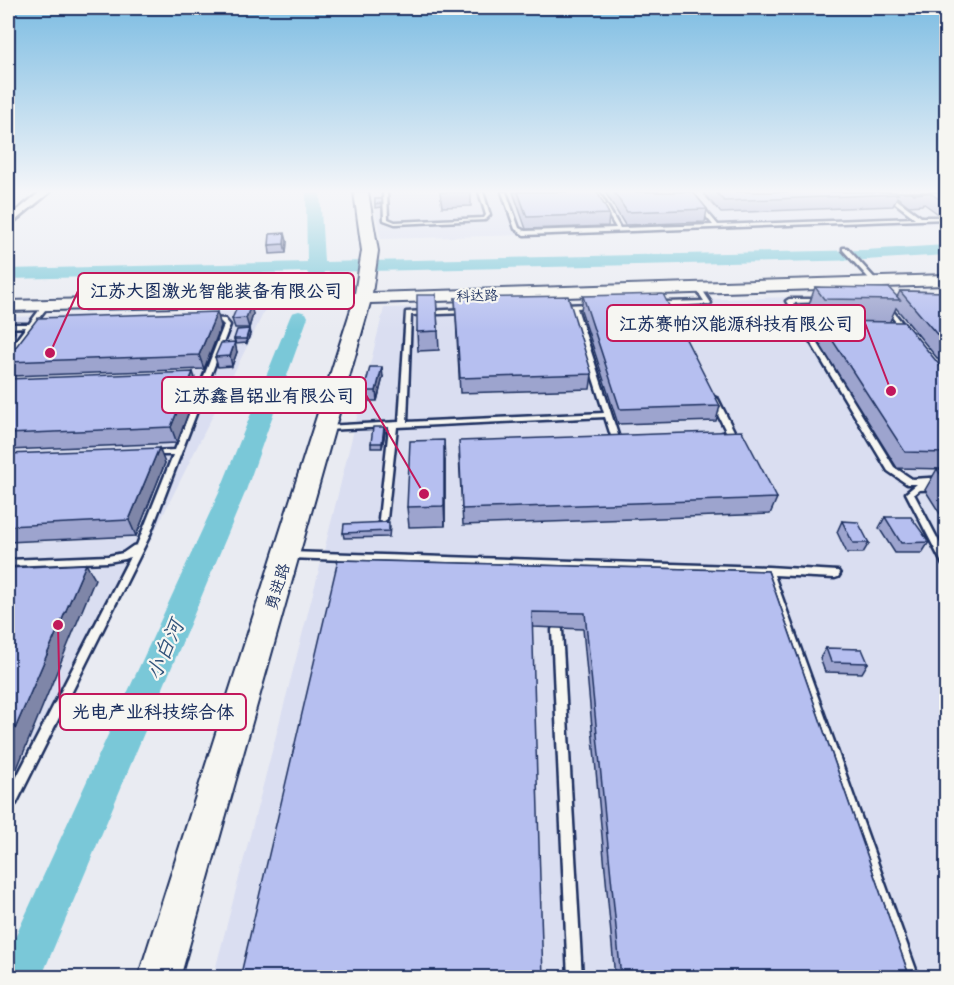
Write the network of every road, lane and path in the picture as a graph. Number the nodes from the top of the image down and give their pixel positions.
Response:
1 (368, 238) edge
2 (845, 249) dead end
3 (946, 280) edge
4 (871, 283) junction
5 (364, 289) junction
6 (699, 289) junction
7 (824, 301) edge
8 (892, 301) edge
9 (655, 304) edge
10 (666, 304) junction
11 (46, 305) junction
12 (8, 306) edge
13 (597, 306) edge
14 (574, 307) junction
15 (550, 308) edge
16 (794, 309) junction
17 (806, 309) dead end
18 (479, 310) edge
19 (878, 310) edge
20 (889, 310) junction
21 (671, 314) edge
22 (194, 320) edge
23 (54, 324) edge
24 (30, 325) junction
25 (8, 326) edge
26 (807, 331) junction
27 (818, 331) edge
28 (896, 332) edge
29 (907, 332) junction
30 (914, 340) edge
31 (8, 355) edge
32 (207, 378) junction
33 (195, 379) edge
34 (712, 395) edge
35 (609, 415) junction
36 (403, 424) junction
37 (393, 425) junction
38 (324, 428) junction
39 (721, 436) edge
40 (628, 439) edge
41 (178, 452) junction
42 (144, 453) edge
43 (946, 480) edge
44 (946, 486) edge
45 (383, 519) dead end
46 (139, 546) junction
47 (942, 548) edge
48 (286, 555) junction
49 (8, 563) edge
50 (946, 563) edge
51 (768, 571) junction
52 (835, 574) dead end
53 (556, 630) dead end
54 (8, 800) edge
55 (159, 978) edge
56 (575, 978) edge
57 (912, 978) edge

1 - 5 street, 勇进路
2 - 4 lane
3 - 4 street, 科达路
4 - 6 street, 科达路
5 - 6 street, 科达路
5 - 11 street, 科达路
5 - 38 street, 勇进路
6 - 10 lane
7 - 16 lane
8 - 20 lane
9 - 10 lane
10 - 21 lane
11 - 12 street, 科达路
11 - 24 lane
13 - 14 lane
14 - 15 lane
14 - 35 lane
16 - 17 lane
16 - 26 lane
18 - 36 lane
19 - 20 lane
20 - 29 lane
22 - 32 lane
23 - 24 lane
24 - 25 lane
24 - 31 lane
26 - 27 lane
26 - 43 lane
28 - 29 lane
29 - 30 lane
32 - 33 lane
32 - 41 lane
34 - 39 lane
35 - 36 lane
35 - 40 lane
36 - 37 lane
37 - 38 lane
37 - 45 lane
38 - 48 street, 勇进路
41 - 42 lane
41 - 46 lane
44 - 47 lane
46 - 49 lane
46 - 54 lane
47 - 50 lane
48 - 51 lane
48 - 55 street, 勇进路
51 - 52 lane
51 - 57 lane
53 - 56 lane

